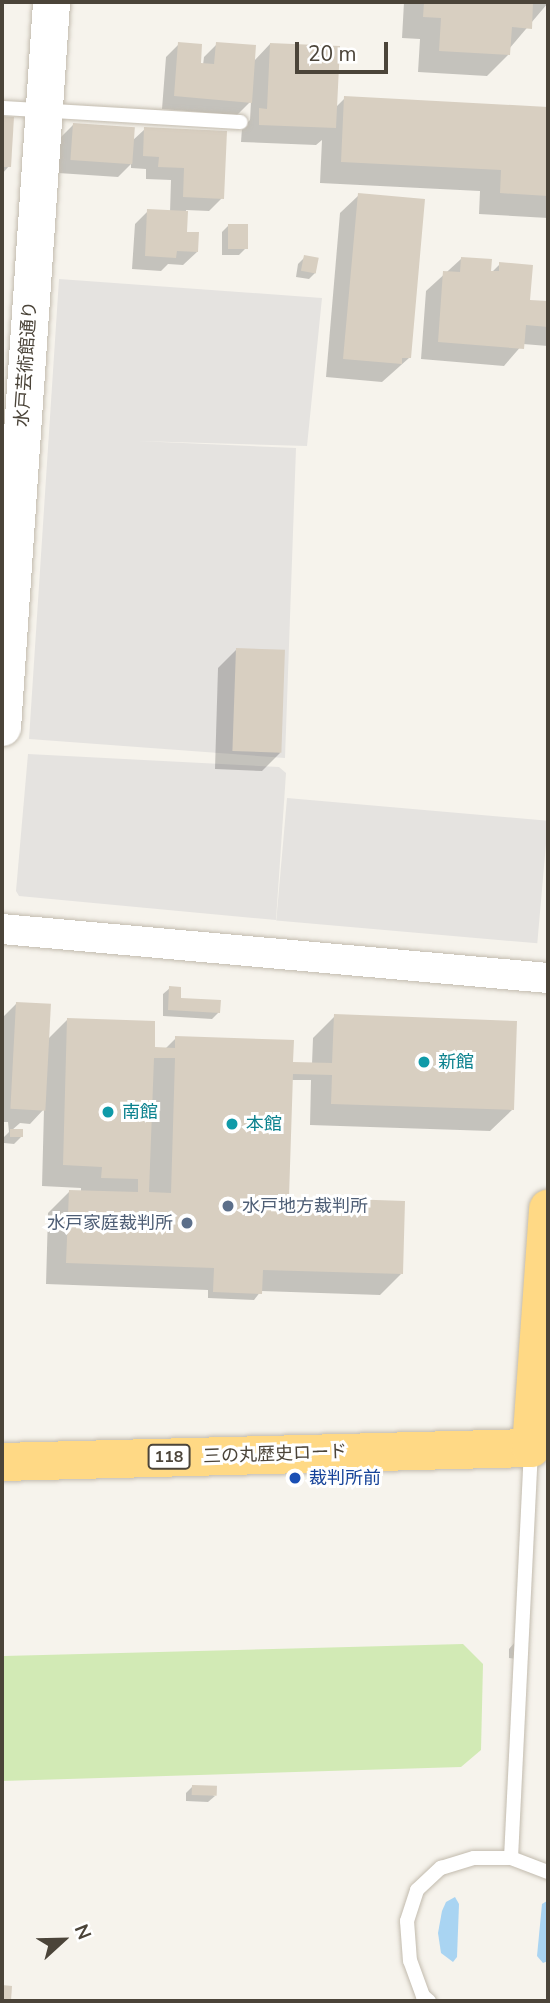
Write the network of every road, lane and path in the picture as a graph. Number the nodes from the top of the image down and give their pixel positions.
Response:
1 (51, 2) edge
2 (2, 108) edge
3 (43, 113) junction
4 (241, 122) dead end
5 (7, 552) edge
6 (2, 727) edge
7 (2, 929) edge
8 (548, 978) edge
9 (548, 1209) edge
10 (540, 1448) edge
11 (2, 1462) edge
12 (511, 1858) junction
13 (548, 1872) edge
14 (429, 2001) edge

1 - 3 street, 水戸芸術館通り
2 - 3 lane
3 - 4 lane
3 - 5 street, 水戸芸術館通り
5 - 6 street, 水戸芸術館通り
7 - 8 street
9 - 10 highway
10 - 11 highway, 三の丸歴史ロード / 118
10 - 12 lane
12 - 13 lane
12 - 14 lane

